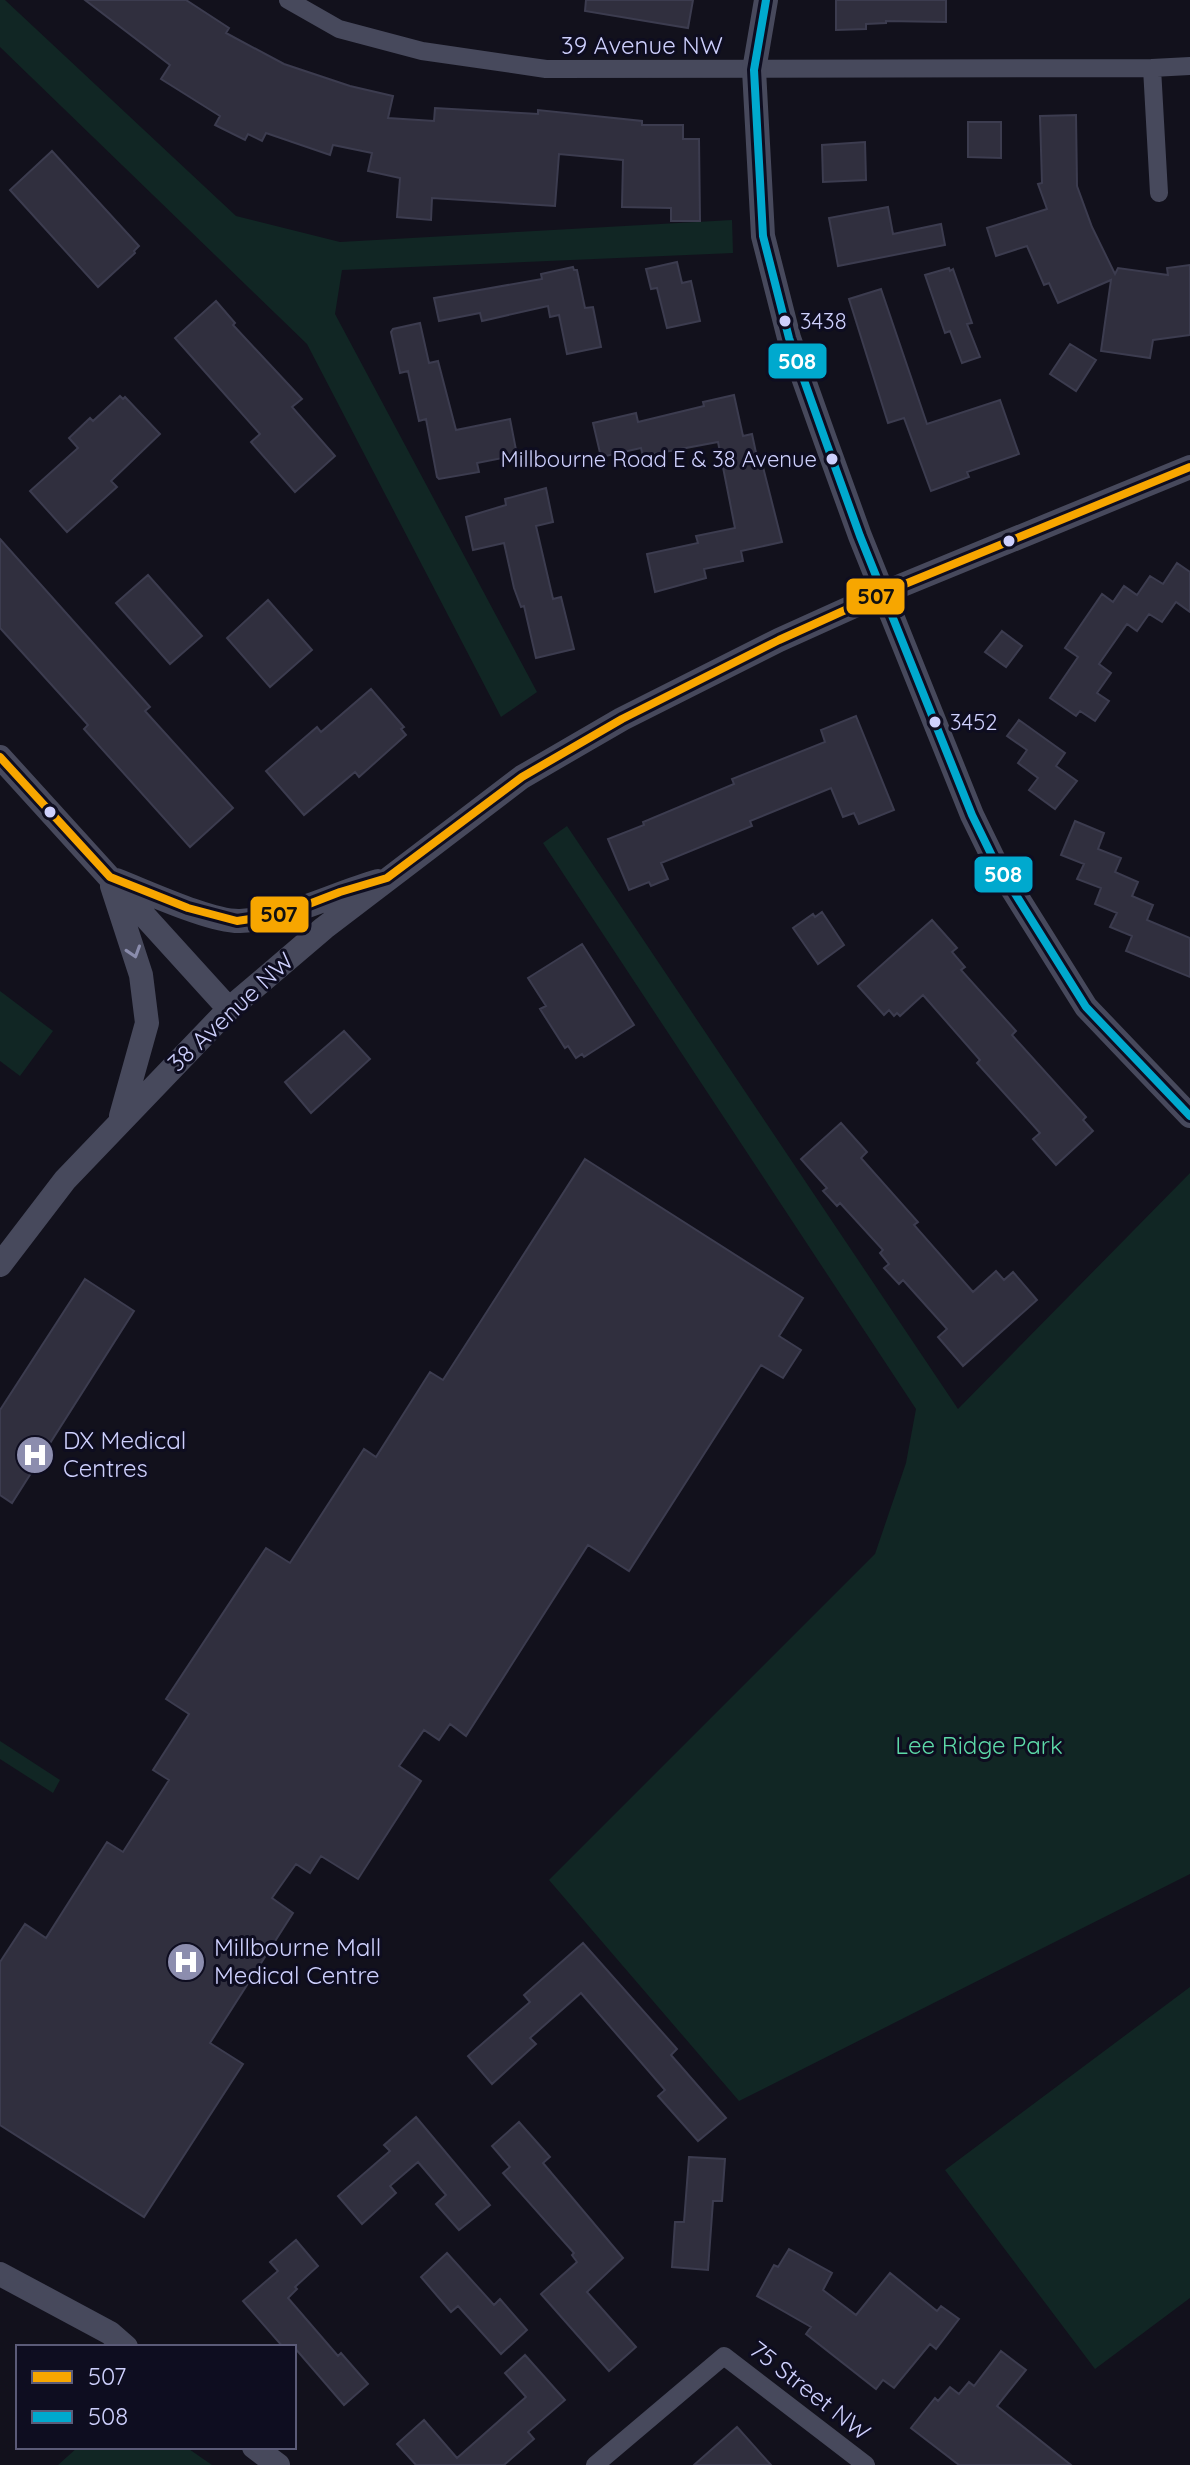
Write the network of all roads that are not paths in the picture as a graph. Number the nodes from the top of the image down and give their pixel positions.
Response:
1 (288, 0) edge
2 (766, 0) edge
3 (1190, 66) edge
4 (1152, 68) junction
5 (754, 70) junction
6 (1159, 193) dead end
7 (1190, 467) edge
8 (883, 593) junction
9 (0, 757) edge
10 (110, 877) junction
11 (387, 878) junction
12 (229, 1009) junction
13 (1190, 1116) edge
14 (120, 1123) junction
15 (0, 1265) edge
16 (0, 2274) edge
17 (124, 2345) edge
18 (257, 2449) edge
19 (278, 2465) edge
20 (595, 2465) edge
21 (866, 2465) edge

1 - 5 street, 39 Avenue NW
2 - 5 street
3 - 4 street, 39 Avenue NW
4 - 5 street, 39 Avenue NW
4 - 6 street
5 - 8 street
7 - 8 street, 38 Avenue NW
8 - 11 street, 38 Avenue NW
8 - 13 street
9 - 10 street
10 - 11 street
10 - 12 street
10 -> 14 street
11 - 12 street, 38 Avenue NW
12 - 14 street, 38 Avenue NW
14 - 15 street, 38 Avenue NW
16 - 17 street
18 - 19 street
20 - 21 street, 75 Street NW

